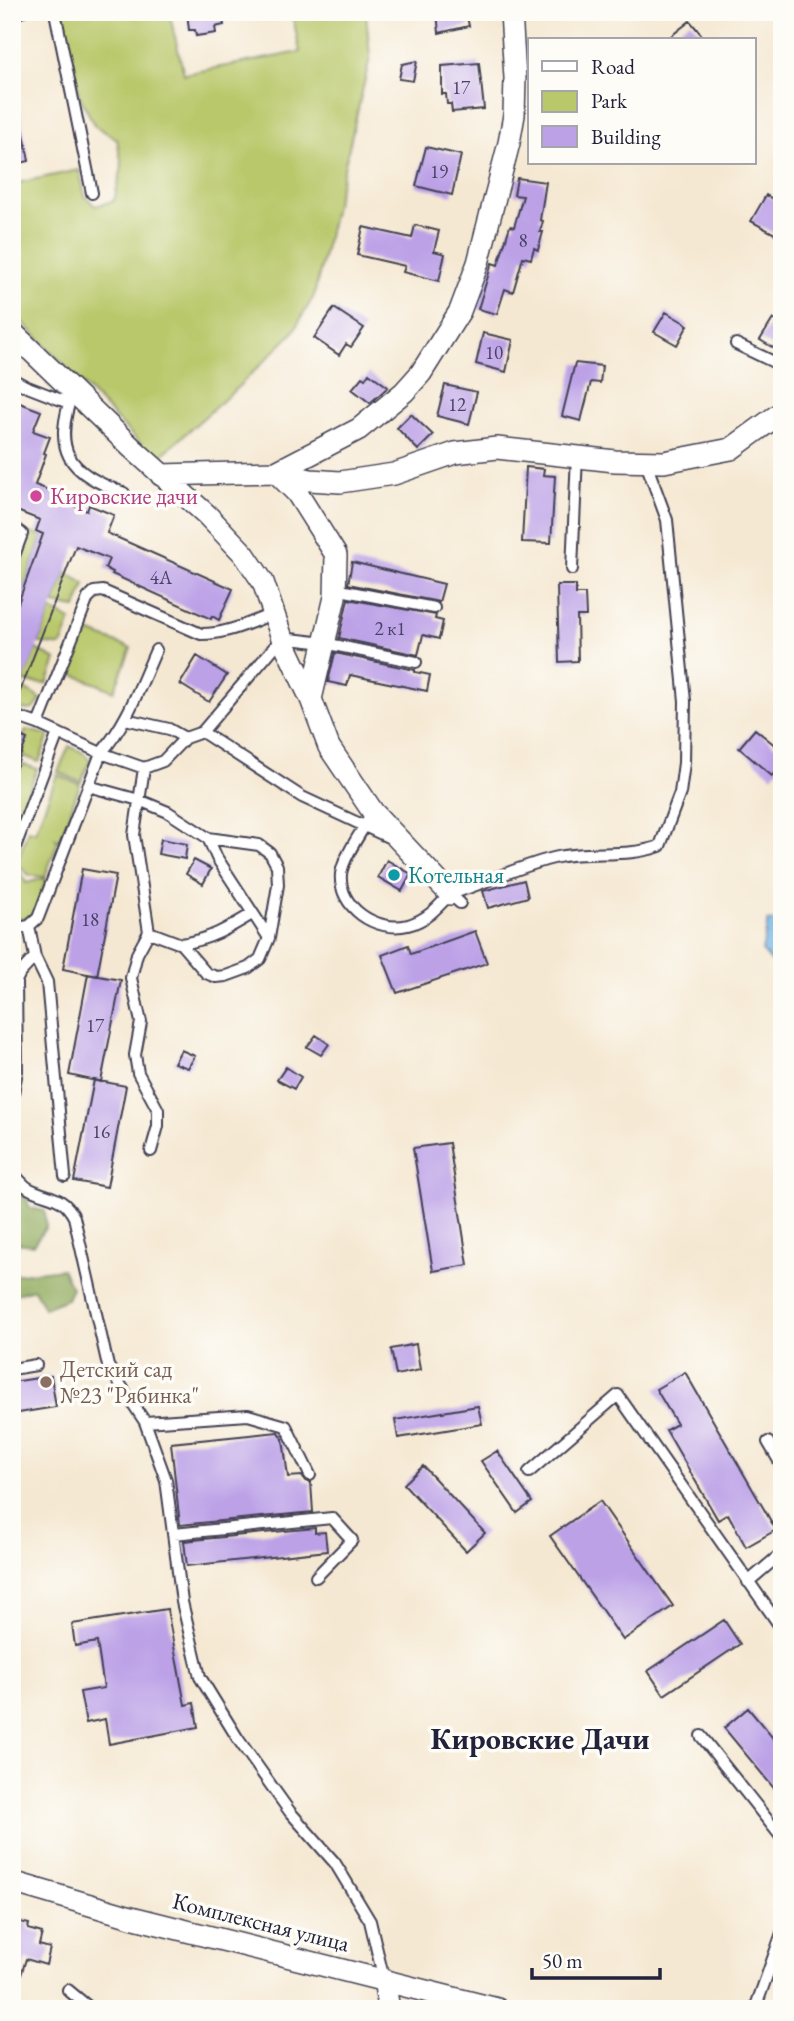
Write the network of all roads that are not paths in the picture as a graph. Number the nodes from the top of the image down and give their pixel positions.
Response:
1 (21, 12) edge
2 (55, 12) edge
3 (511, 12) edge
4 (12, 14) edge
5 (92, 193) dead end
6 (12, 332) edge
7 (736, 344) dead end
8 (782, 366) edge
9 (12, 379) edge
10 (71, 397) junction
11 (782, 412) edge
12 (577, 456) junction
13 (646, 463) junction
14 (276, 472) junction
15 (161, 475) junction
16 (124, 493) dead end
17 (12, 526) edge
18 (12, 561) edge
19 (572, 569) dead end
20 (335, 589) junction
21 (434, 608) dead end
22 (275, 613) junction
23 (282, 638) junction
24 (324, 643) junction
25 (156, 650) dead end
26 (416, 662) dead end
27 (312, 699) junction
28 (12, 715) edge
29 (125, 719) junction
30 (38, 724) junction
31 (202, 732) junction
32 (58, 733) junction
33 (185, 738) junction
34 (101, 753) junction
35 (144, 768) junction
36 (88, 786) junction
37 (139, 800) junction
38 (369, 819) junction
39 (208, 838) junction
40 (12, 855) edge
41 (455, 898) junction
42 (253, 914) junction
43 (29, 926) junction
44 (12, 929) edge
45 (149, 932) junction
46 (269, 938) junction
47 (181, 944) junction
48 (35, 957) junction
49 (14, 982) edge
50 (12, 1099) edge
51 (151, 1151) dead end
52 (12, 1172) edge
53 (65, 1176) dead end
54 (36, 1365) dead end
55 (12, 1369) edge
56 (145, 1422) junction
57 (768, 1442) dead end
58 (782, 1466) edge
59 (529, 1472) dead end
60 (310, 1475) dead end
61 (174, 1534) junction
62 (782, 1553) edge
63 (316, 1577) dead end
64 (748, 1582) junction
65 (782, 1629) edge
66 (701, 1736) dead end
67 (782, 1838) edge
68 (12, 1882) edge
69 (782, 1933) edge
70 (384, 1980) junction
71 (68, 1990) dead end
72 (91, 2009) edge
73 (389, 2009) edge
74 (497, 2009) edge
75 (755, 2009) edge

1 - 4 lane
2 - 5 lane
3 - 14 street
6 - 10 street
7 - 8 lane
9 - 10 lane
10 - 15 street
10 - 16 lane
11 - 13 street
12 - 13 street
12 - 14 street
12 - 19 lane
13 - 41 lane
14 - 15 street
14 - 20 street
15 - 22 street
17 - 18 lane
20 - 21 lane
20 - 24 street
22 - 23 street
22 - 30 lane
23 - 24 lane
23 - 27 street
23 - 31 lane
24 - 26 lane
24 - 27 street
25 - 29 lane
27 - 38 street
28 - 30 lane
29 - 33 lane
29 - 34 lane
30 - 32 lane
31 - 33 lane
31 - 38 lane
32 - 34 lane
32 - 40 lane
33 - 35 lane
34 - 35 lane
34 - 36 lane
35 - 37 lane
36 - 37 lane
36 - 43 lane
37 - 39 lane
37 - 45 lane
38 - 41 street
38 - 41 lane
39 - 42 lane
39 - 46 lane
42 - 46 lane
42 - 47 lane
43 - 44 lane
43 - 48 lane
45 - 47 lane
45 - 51 lane
46 - 47 lane
48 - 49 lane
48 - 53 lane
49 - 50 lane
52 - 56 lane
54 - 55 lane
56 - 60 lane
56 - 61 lane
57 - 58 lane
59 - 64 lane
61 - 63 lane
61 - 70 lane
62 - 64 lane
64 - 65 lane
66 - 67 lane
68 - 70 street, Комплексная улица
69 - 75 lane
70 - 73 street
70 - 74 street, Комплексная улица
71 - 72 lane

